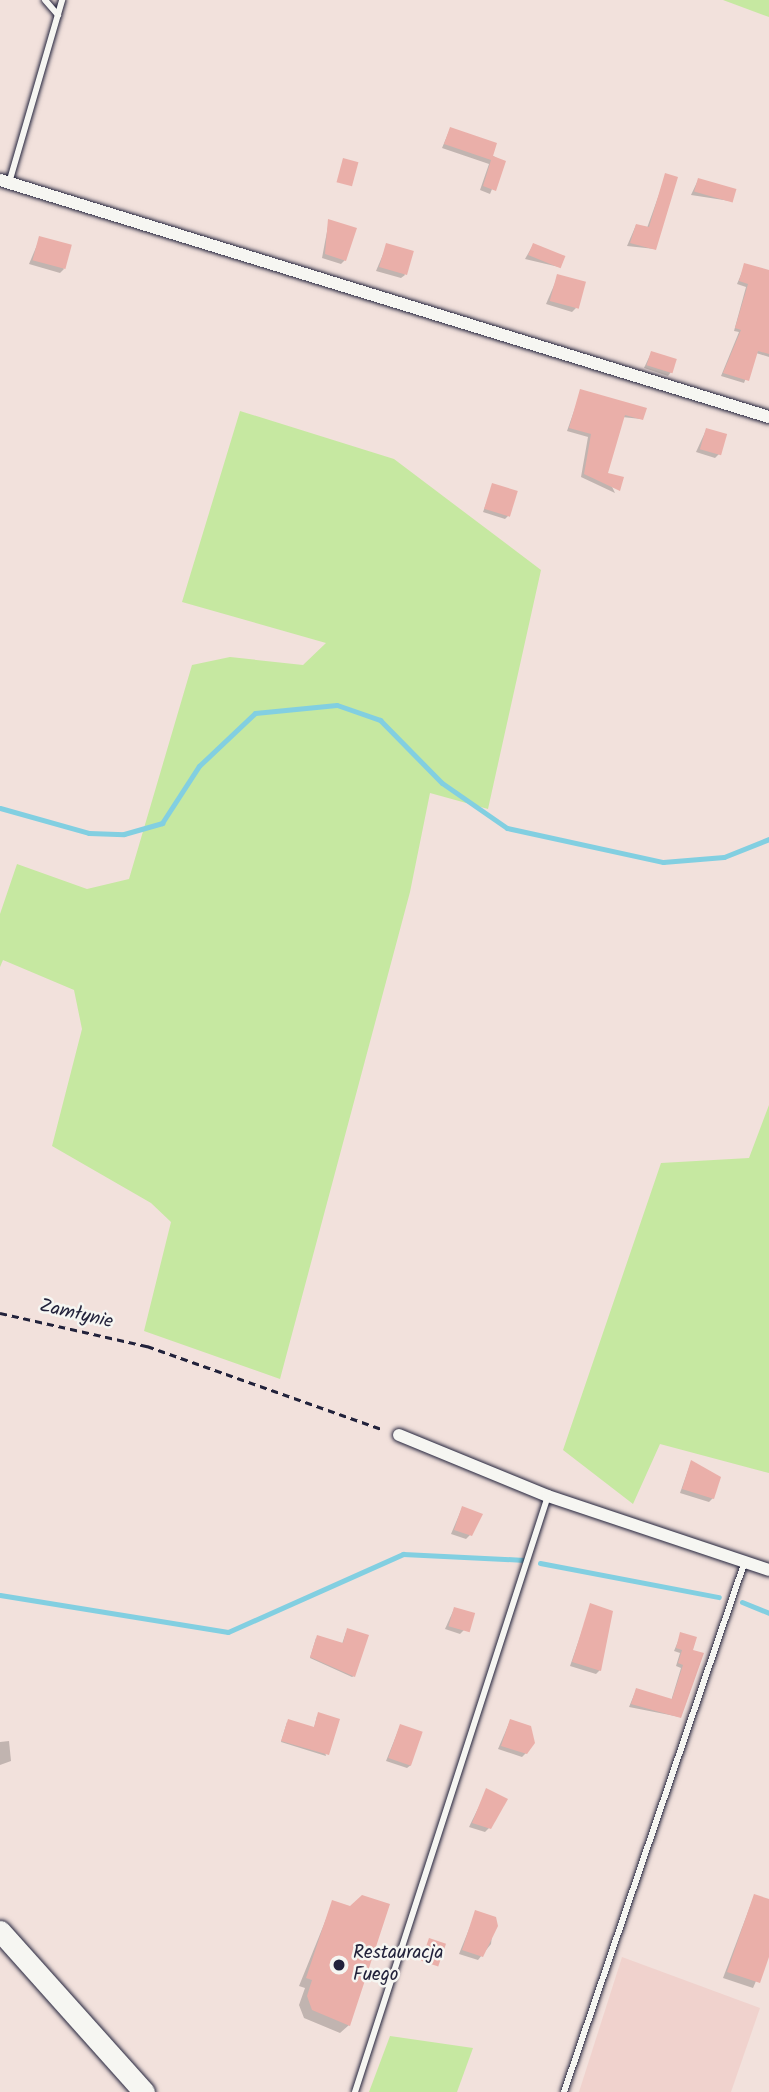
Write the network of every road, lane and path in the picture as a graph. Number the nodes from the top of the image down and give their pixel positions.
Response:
1 (45, 0) edge
2 (62, 0) edge
3 (58, 15) junction
4 (4, 182) edge
5 (769, 416) edge
6 (0, 1313) edge
7 (399, 1435) joint
8 (548, 1496) junction
9 (744, 1564) junction
10 (769, 1570) edge
11 (0, 1931) edge
12 (144, 2092) edge
13 (355, 2092) edge
14 (564, 2092) edge

1 - 3 lane
2 - 3 lane
3 - 4 lane
4 - 5 street
6 - 7 path, Zamłynie
7 - 8 street
8 - 9 street
8 - 13 lane
9 - 10 street
9 - 14 lane
11 - 12 main road

